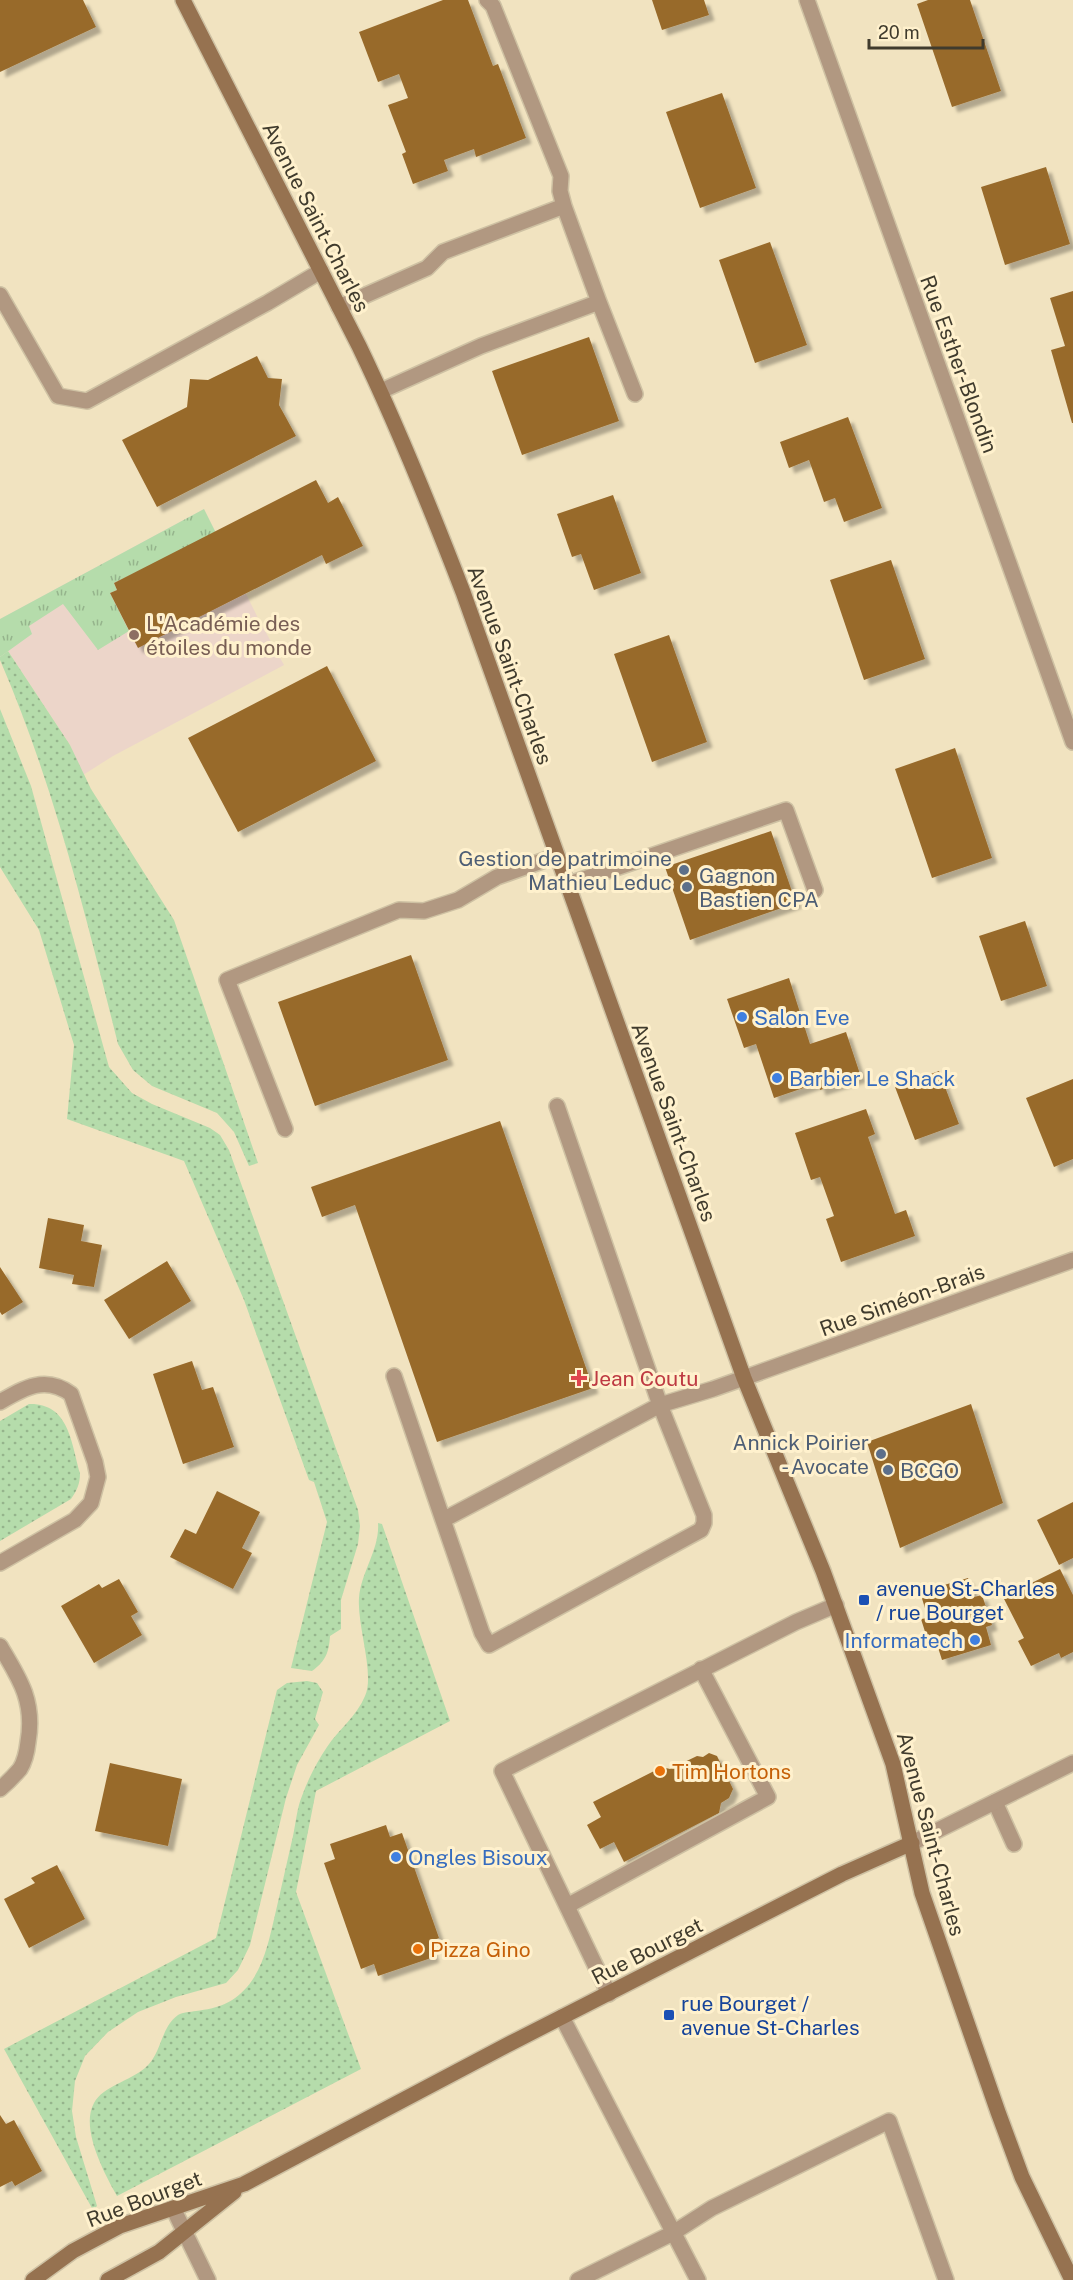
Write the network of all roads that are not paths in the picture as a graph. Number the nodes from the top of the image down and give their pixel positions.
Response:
1 (183, 0) edge
2 (487, 0) edge
3 (807, 0) edge
4 (564, 206) junction
5 (321, 271) junction
6 (0, 295) edge
7 (599, 302) junction
8 (339, 307) junction
9 (381, 391) junction
10 (635, 394) dead end
11 (1073, 742) edge
12 (556, 856) junction
13 (566, 885) junction
14 (815, 890) dead end
15 (557, 1106) dead end
16 (285, 1129) dead end
17 (1073, 1260) edge
18 (394, 1376) dead end
19 (744, 1378) junction
20 (0, 1401) edge
21 (660, 1405) junction
22 (443, 1520) junction
23 (0, 1563) edge
24 (836, 1605) junction
25 (0, 1646) edge
26 (701, 1670) junction
27 (1073, 1763) edge
28 (0, 1789) edge
29 (995, 1802) junction
30 (912, 1844) junction
31 (1014, 1845) dead end
32 (567, 1906) junction
33 (609, 1994) junction
34 (562, 2017) junction
35 (244, 2184) junction
36 (173, 2208) junction
37 (184, 2232) junction
38 (673, 2233) junction
39 (33, 2280) edge
40 (108, 2280) edge
41 (208, 2280) edge
42 (578, 2280) edge
43 (698, 2280) edge
44 (946, 2280) edge
45 (1072, 2280) edge

1 - 5 street, Avenue Saint-Charles
2 - 4 street
3 - 11 street, Rue Esther-Blondin
4 - 7 street
4 - 8 street
5 - 6 street
5 - 8 street, Avenue Saint-Charles
7 - 9 street
7 - 10 street
8 - 9 street, Avenue Saint-Charles
9 - 12 street, Avenue Saint-Charles
12 - 13 street, Avenue Saint-Charles
12 - 16 street
13 - 14 street
13 - 19 street, Avenue Saint-Charles
15 - 21 street
17 - 19 street, Rue Siméon-Brais
18 - 22 street
19 - 21 street, Rue Siméon-Brais
19 - 24 street, Avenue Saint-Charles
20 - 23 street
21 - 22 street, Rue Siméon-Brais
21 - 22 street
24 - 26 street
24 - 30 street, Avenue Saint-Charles
25 - 28 street
26 - 32 street
26 - 32 street
27 - 29 street, Rue Bourget
29 - 30 street, Rue Bourget
29 - 31 street
30 - 33 street, Rue Bourget
30 - 45 street, Avenue Saint-Charles
32 - 33 street
33 - 34 street, Rue Bourget
34 - 35 street, Rue Bourget
34 - 38 street
35 - 36 street, Rue Bourget
35 - 37 street, Rue Bourget
36 - 37 street
36 - 39 street, Rue Bourget
37 - 40 street, Rue Bourget
37 - 41 street
38 - 42 street
38 - 43 street
38 - 44 street

